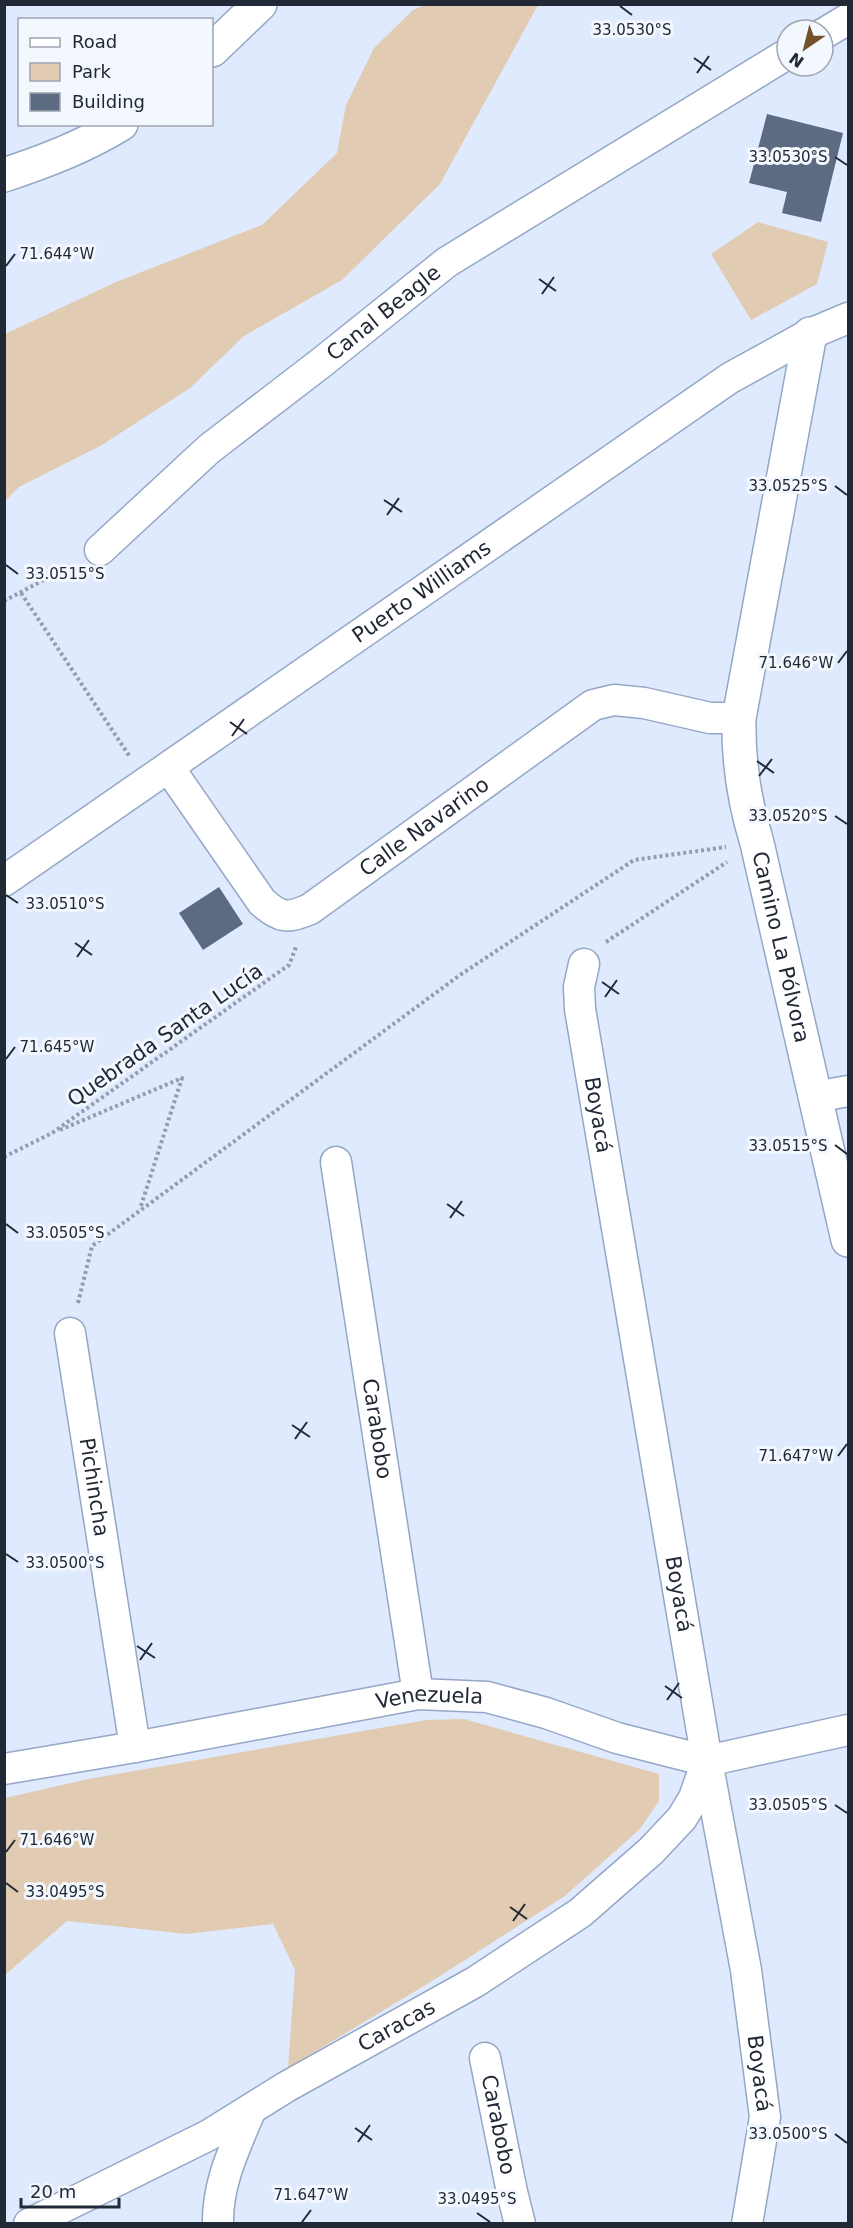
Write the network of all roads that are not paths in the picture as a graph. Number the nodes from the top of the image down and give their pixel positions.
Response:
1 (261, 4) edge
2 (849, 19) edge
3 (835, 27) edge
4 (213, 49) edge
5 (775, 61) edge
6 (118, 126) edge
7 (4, 175) edge
8 (849, 318) edge
9 (810, 334) junction
10 (100, 550) road end
11 (739, 718) junction
12 (158, 775) junction
13 (4, 881) edge
14 (584, 964) road end
15 (849, 1091) edge
16 (815, 1097) junction
17 (336, 1162) dead end
18 (849, 1240) edge
19 (70, 1333) road end
20 (418, 1694) junction
21 (849, 1730) edge
22 (135, 1747) junction
23 (707, 1761) junction
24 (4, 1769) edge
25 (485, 2058) dead end
26 (250, 2111) junction
27 (29, 2223) edge
28 (218, 2223) edge
29 (520, 2223) edge
30 (747, 2223) edge

1 - 4 street
2 - 3 street
5 - 10 street, Canal Beagle
6 - 7 street
8 - 9 street, Puerto Williams
9 - 11 street, Camino La Pólvora
9 - 12 street, Puerto Williams
11 - 12 street, Calle Navarino
11 - 16 street, Camino La Pólvora
12 - 13 street, Puerto Williams
14 - 23 street, Boyacá
15 - 16 street
16 - 18 street, Camino La Pólvora
17 - 20 street, Carabobo
19 - 22 street, Pichincha
20 - 22 street, Venezuela
20 - 23 street, Venezuela
21 - 23 street, Venezuela
22 - 24 street, Venezuela
23 - 26 street, Caracas
23 - 30 street, Boyacá
25 - 29 street, Carabobo
26 - 27 street, Caracas
26 - 28 street

